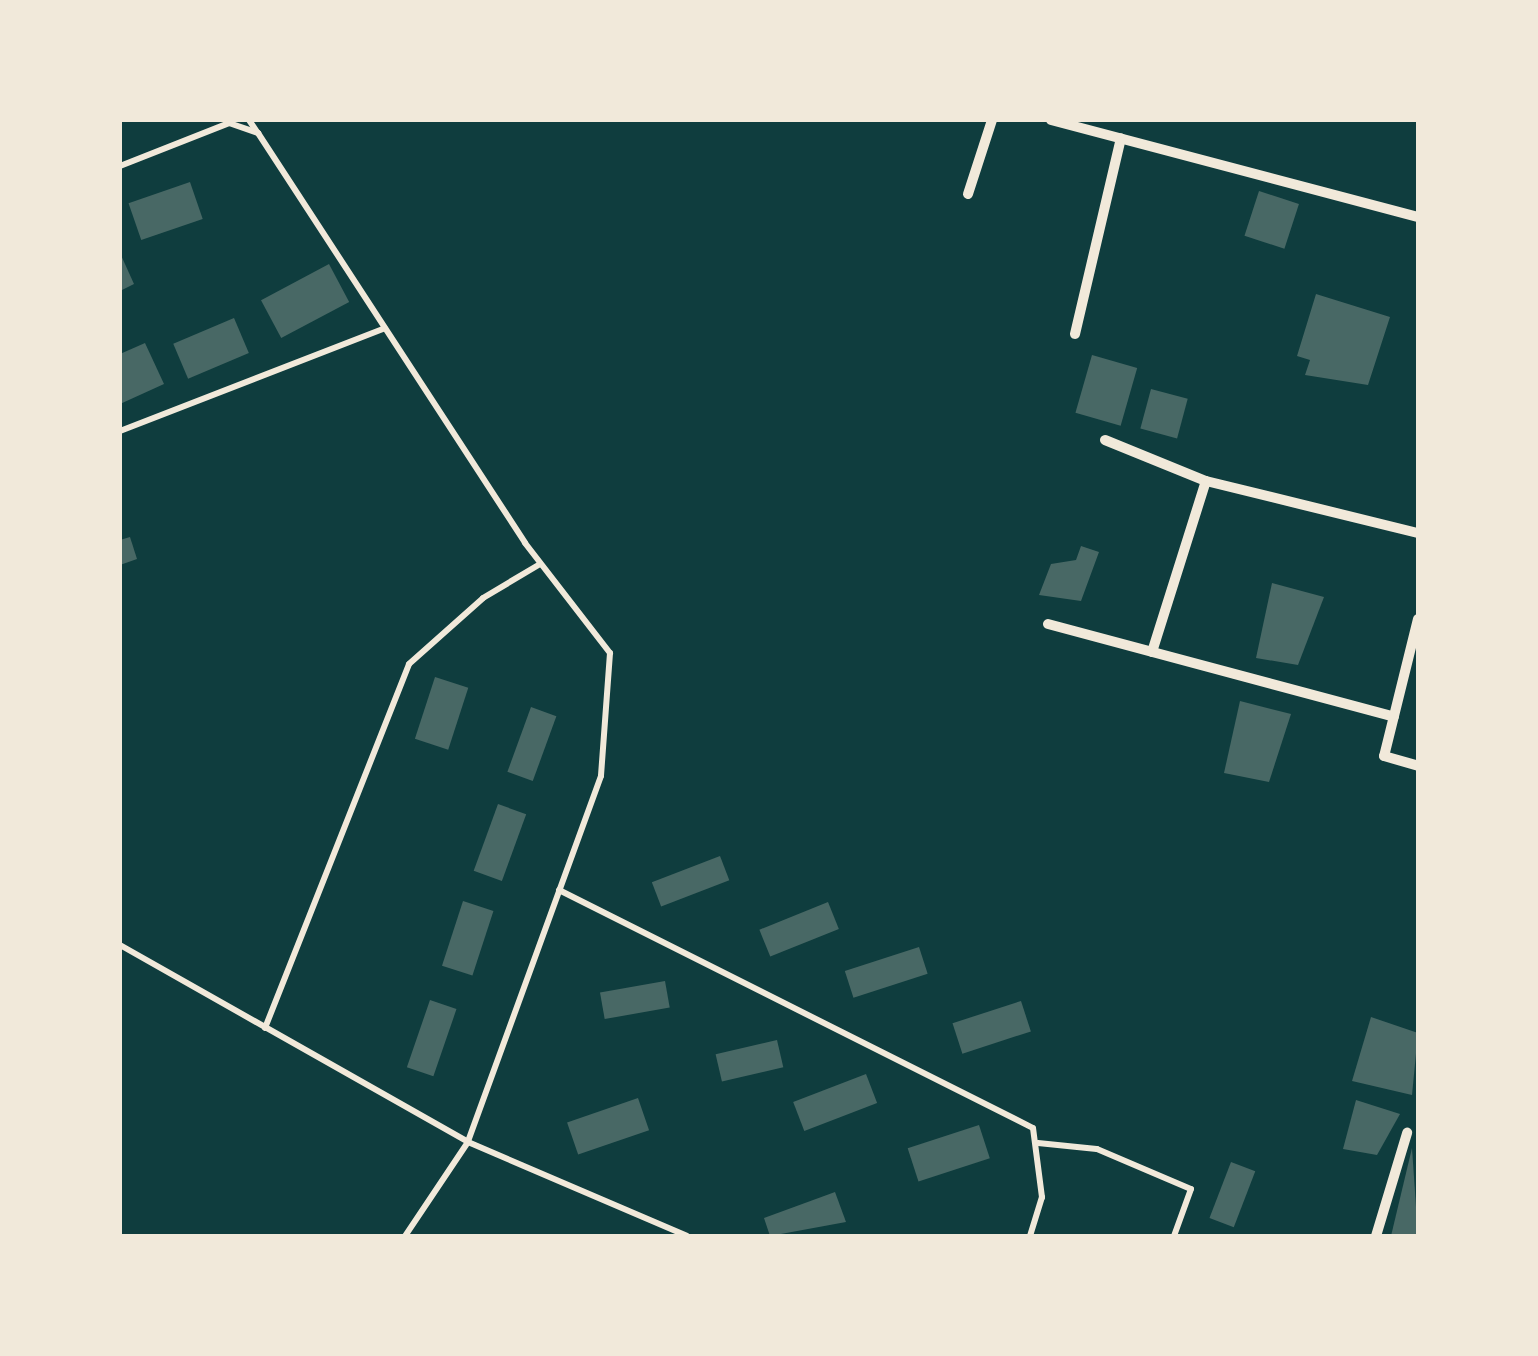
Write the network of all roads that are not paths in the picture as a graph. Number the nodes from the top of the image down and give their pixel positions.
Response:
1 (249, 120) edge
2 (992, 120) edge
3 (1051, 120) edge
4 (258, 133) junction
5 (1122, 138) junction
6 (120, 166) edge
7 (968, 194) dead end
8 (1418, 217) edge
9 (385, 328) junction
10 (1075, 334) dead end
11 (120, 431) edge
12 (1104, 440) dead end
13 (1206, 481) junction
14 (1418, 533) edge
15 (540, 564) junction
16 (1418, 619) edge
17 (1048, 624) dead end
18 (1152, 652) junction
19 (1394, 717) junction
20 (1418, 766) edge
21 (559, 890) junction
22 (120, 945) edge
23 (265, 1028) junction
24 (1407, 1133) dead end
25 (468, 1142) junction
26 (1038, 1143) junction
27 (405, 1236) edge
28 (687, 1236) edge
29 (1030, 1236) edge
30 (1174, 1236) edge
31 (1376, 1236) edge

1 - 4 lane
2 - 7 street
3 - 5 street
4 - 6 lane
4 - 9 lane
5 - 8 street
5 - 10 street
9 - 11 lane
9 - 15 lane
12 - 13 street
13 - 14 street
13 - 18 street
15 - 21 lane
15 - 23 lane
16 - 19 street
17 - 18 street
18 - 19 street
19 - 20 street
21 - 25 lane
21 - 26 lane
22 - 23 lane
23 - 25 lane
24 - 31 street
25 - 27 lane
25 - 28 lane
26 - 29 lane
26 - 30 lane

